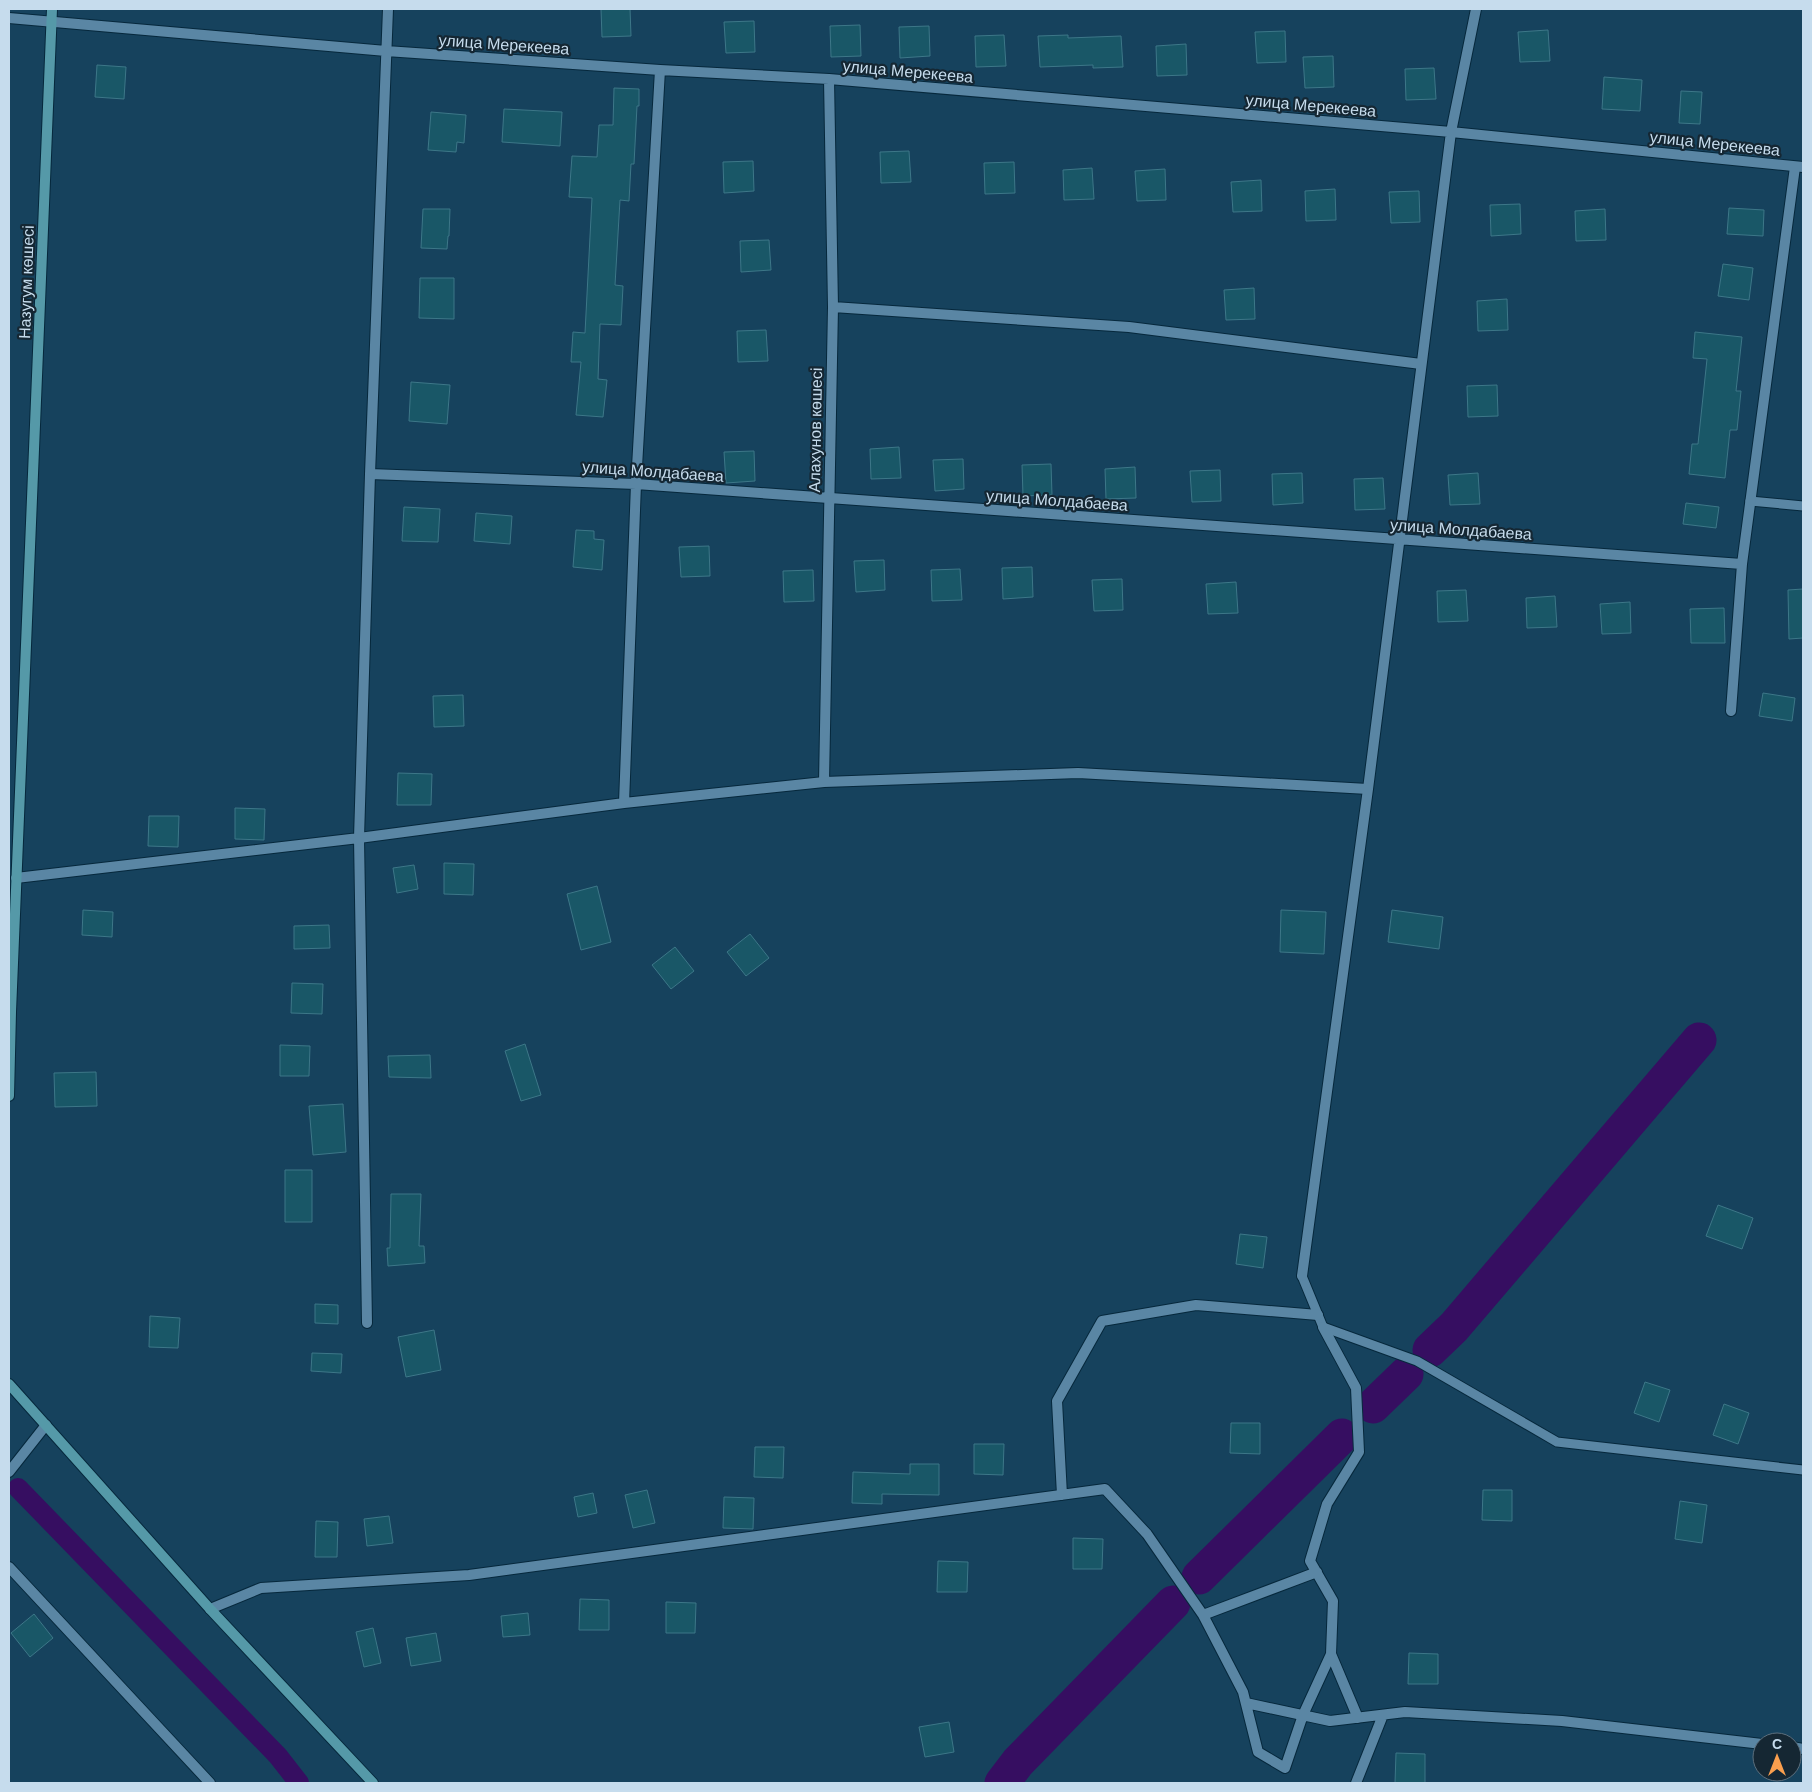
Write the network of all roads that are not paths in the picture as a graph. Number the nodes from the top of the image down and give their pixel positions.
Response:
1 (52, 9) edge
2 (388, 9) edge
3 (1476, 9) edge
4 (9, 18) edge
5 (51, 21) junction
6 (386, 51) junction
7 (660, 70) junction
8 (829, 79) junction
9 (1451, 132) junction
10 (1799, 167) edge
11 (833, 306) junction
12 (1421, 364) junction
13 (370, 474) junction
14 (636, 484) junction
15 (828, 499) junction
16 (1750, 501) junction
17 (1803, 506) edge
18 (1399, 539) junction
19 (1742, 564) junction
20 (1731, 712) dead end
21 (824, 782) junction
22 (1368, 789) junction
23 (624, 803) junction
24 (359, 838) junction
25 (16, 878) junction
26 (9, 1096) edge
27 (1302, 1276) joint
28 (1318, 1315) junction
29 (367, 1323) dead end
30 (1323, 1327) junction
31 (9, 1384) edge
32 (46, 1426) junction
33 (1803, 1470) edge
34 (9, 1472) edge
35 (1062, 1495) junction
36 (9, 1567) edge
37 (1317, 1572) junction
38 (210, 1609) junction
39 (1203, 1615) junction
40 (1332, 1654) junction
41 (1246, 1703) junction
42 (1303, 1715) junction
43 (1383, 1715) junction
44 (1358, 1718) junction
45 (1752, 1743) edge
46 (210, 1783) edge
47 (373, 1783) edge
48 (1356, 1783) edge

1 - 5 street, Назугум көшесі
2 - 6 street
3 - 9 street
4 - 5 street, улица Мерекеева
5 - 6 street, улица Мерекеева
5 - 25 street, Назугум көшесі
6 - 7 street, улица Мерекеева
6 - 13 street
7 - 8 street, улица Мерекеева
7 - 14 street
8 - 9 street, улица Мерекеева
8 - 11 street, Алахунов көшесі
9 - 10 street, улица Мерекеева
9 - 12 street
10 - 16 street
11 - 12 street
11 - 15 street, Алахунов көшесі
12 - 18 street
13 - 14 street, улица Молдабаева
13 - 24 street
14 - 15 street, улица Молдабаева
14 - 23 street
15 - 18 street, улица Молдабаева
15 - 21 street, Алахунов көшесі
16 - 17 lane
16 - 19 street
18 - 19 street, улица Молдабаева
18 - 22 street
19 - 20 street
21 - 22 street
21 - 23 street
22 - 27 street
23 - 24 street
24 - 25 street
24 - 29 street
25 - 26 street, Назугум көшесі
27 - 28 lane
28 - 30 lane
28 - 35 street
30 - 33 lane
30 - 37 street
31 - 32 street
32 - 34 street
32 - 38 street
35 - 38 street
35 - 39 street
36 - 46 street
37 - 39 street
37 - 40 street
38 - 47 street
39 - 41 street
40 - 42 street
40 - 44 street
41 - 42 street
41 - 42 street
42 - 44 street
43 - 44 street
43 - 45 street
43 - 48 street

